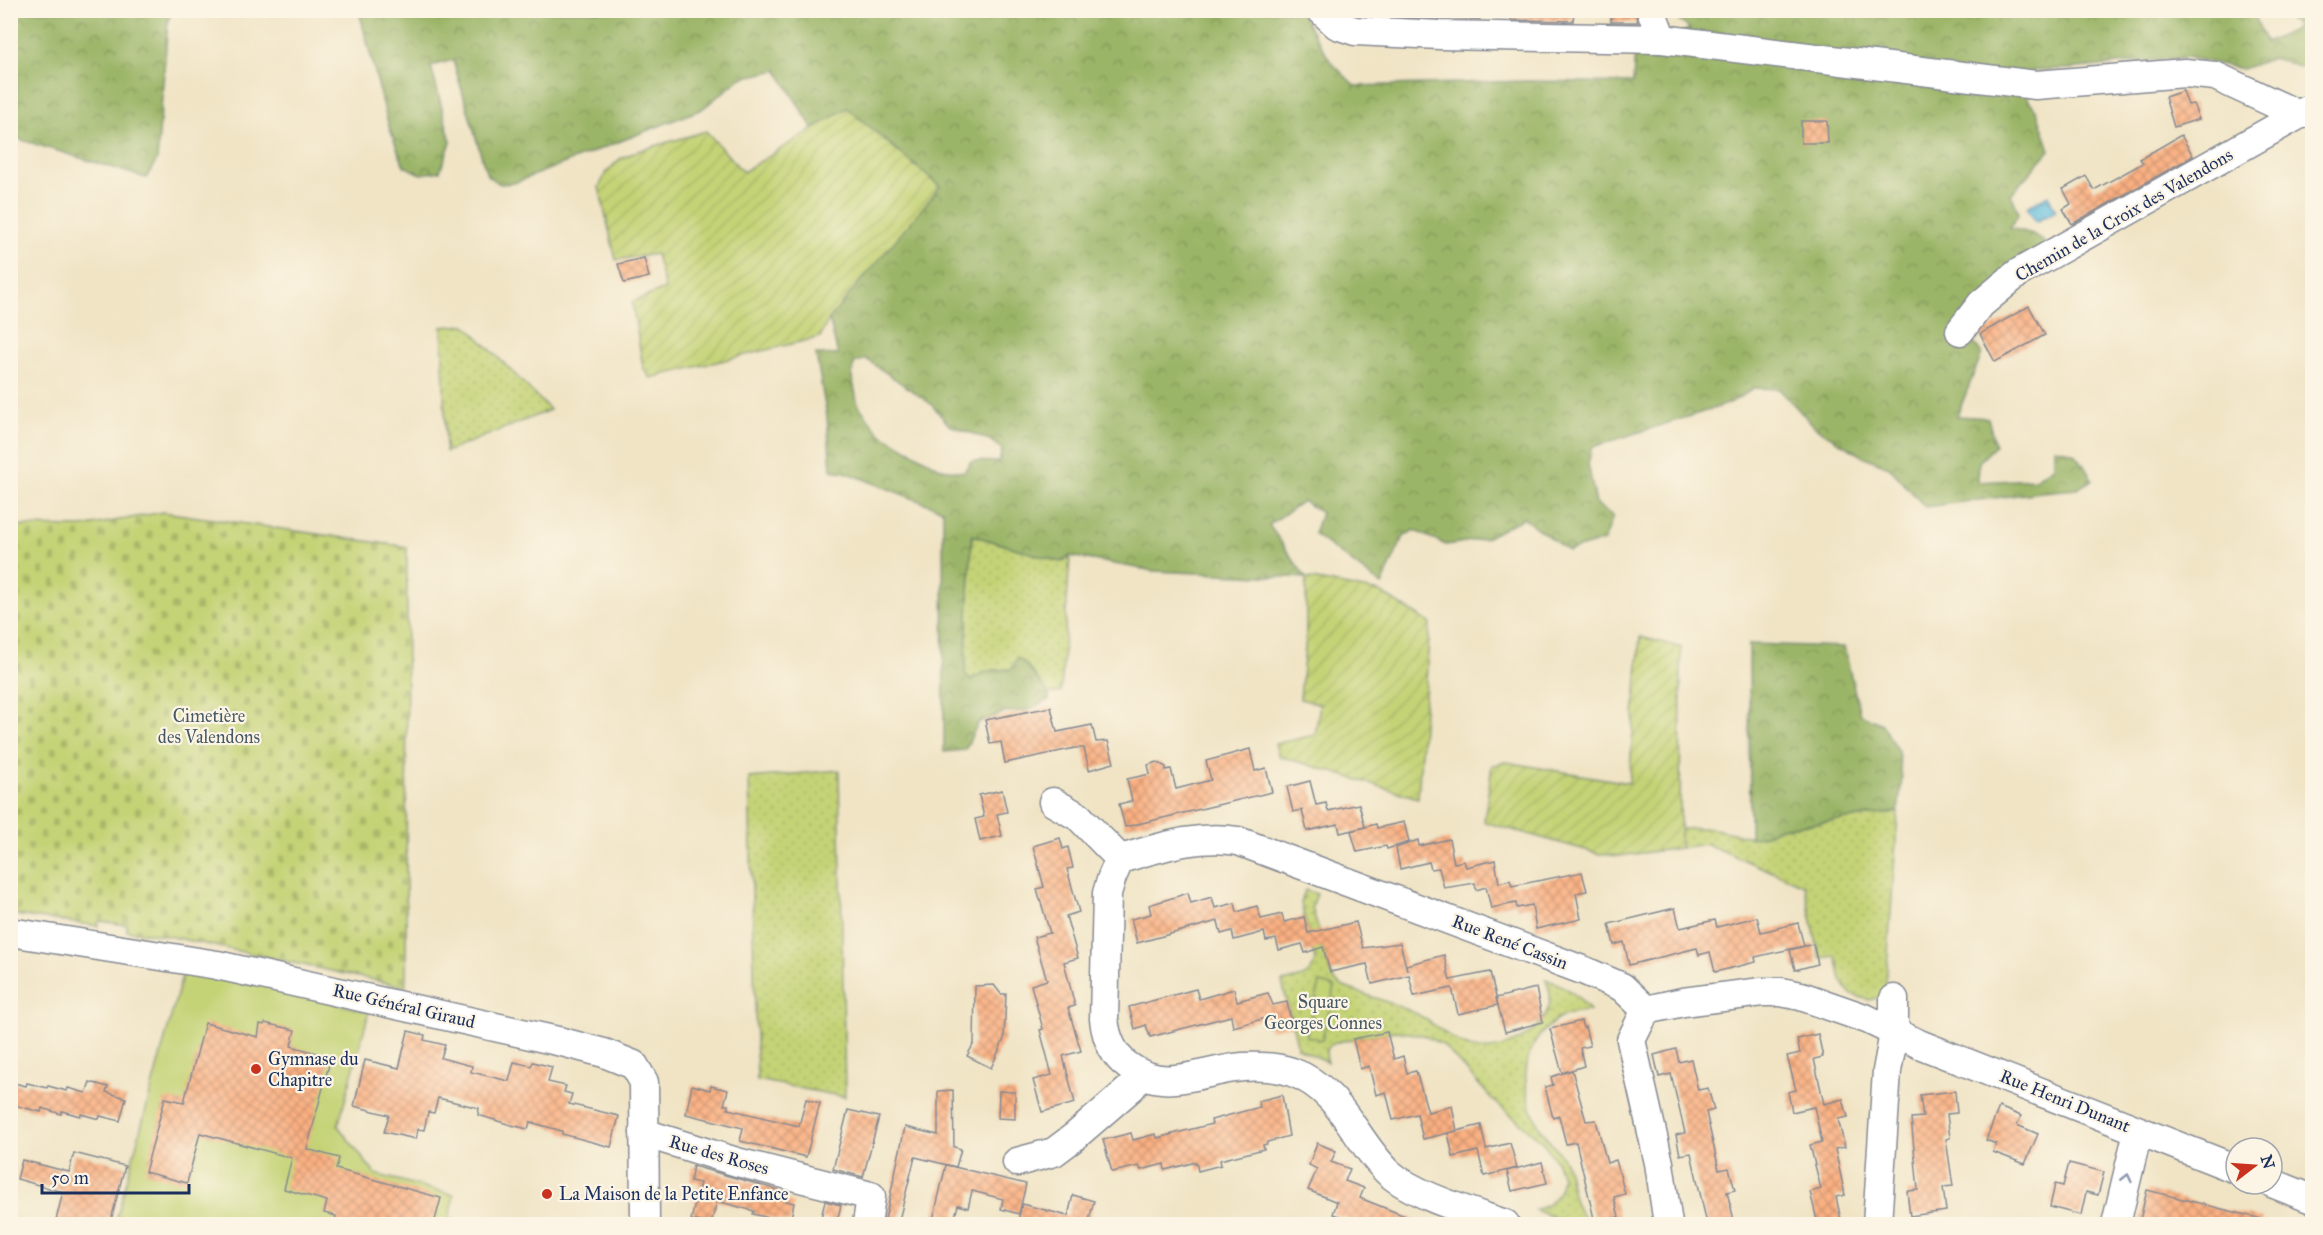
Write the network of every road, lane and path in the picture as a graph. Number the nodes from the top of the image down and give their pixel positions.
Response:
1 (1321, 10) edge
2 (1651, 10) edge
3 (1405, 22) edge
4 (1662, 39) junction
5 (2305, 111) edge
6 (1960, 331) dead end
7 (1053, 802) dead end
8 (1120, 860) junction
9 (10, 932) edge
10 (1894, 999) dead end
11 (1646, 1010) junction
12 (1894, 1033) junction
13 (1140, 1074) junction
14 (2138, 1131) junction
15 (644, 1133) junction
16 (1017, 1162) dead end
17 (2224, 1164) edge
18 (2284, 1188) edge
19 (2313, 1199) edge
20 (645, 1224) edge
21 (867, 1224) edge
22 (1506, 1224) edge
23 (1668, 1224) edge
24 (1877, 1224) edge
25 (2116, 1224) edge

1 - 3 street
2 - 4 street
3 - 4 street
4 - 5 street
5 - 6 street, Chemin de la Croix des Valendons
7 - 8 street
8 - 11 street, Rue René Cassin
8 - 13 street
9 - 15 street, Rue Général Giraud
10 - 12 street
11 - 12 street
11 - 23 street
12 - 14 street, Rue Henri Dunant
12 - 24 street
13 - 16 street
13 - 22 street
14 - 17 street, Rue Henri Dunant
25 -> 14 street
15 - 20 street, Rue Général Giraud
15 - 21 street, Rue des Roses
18 - 19 street

